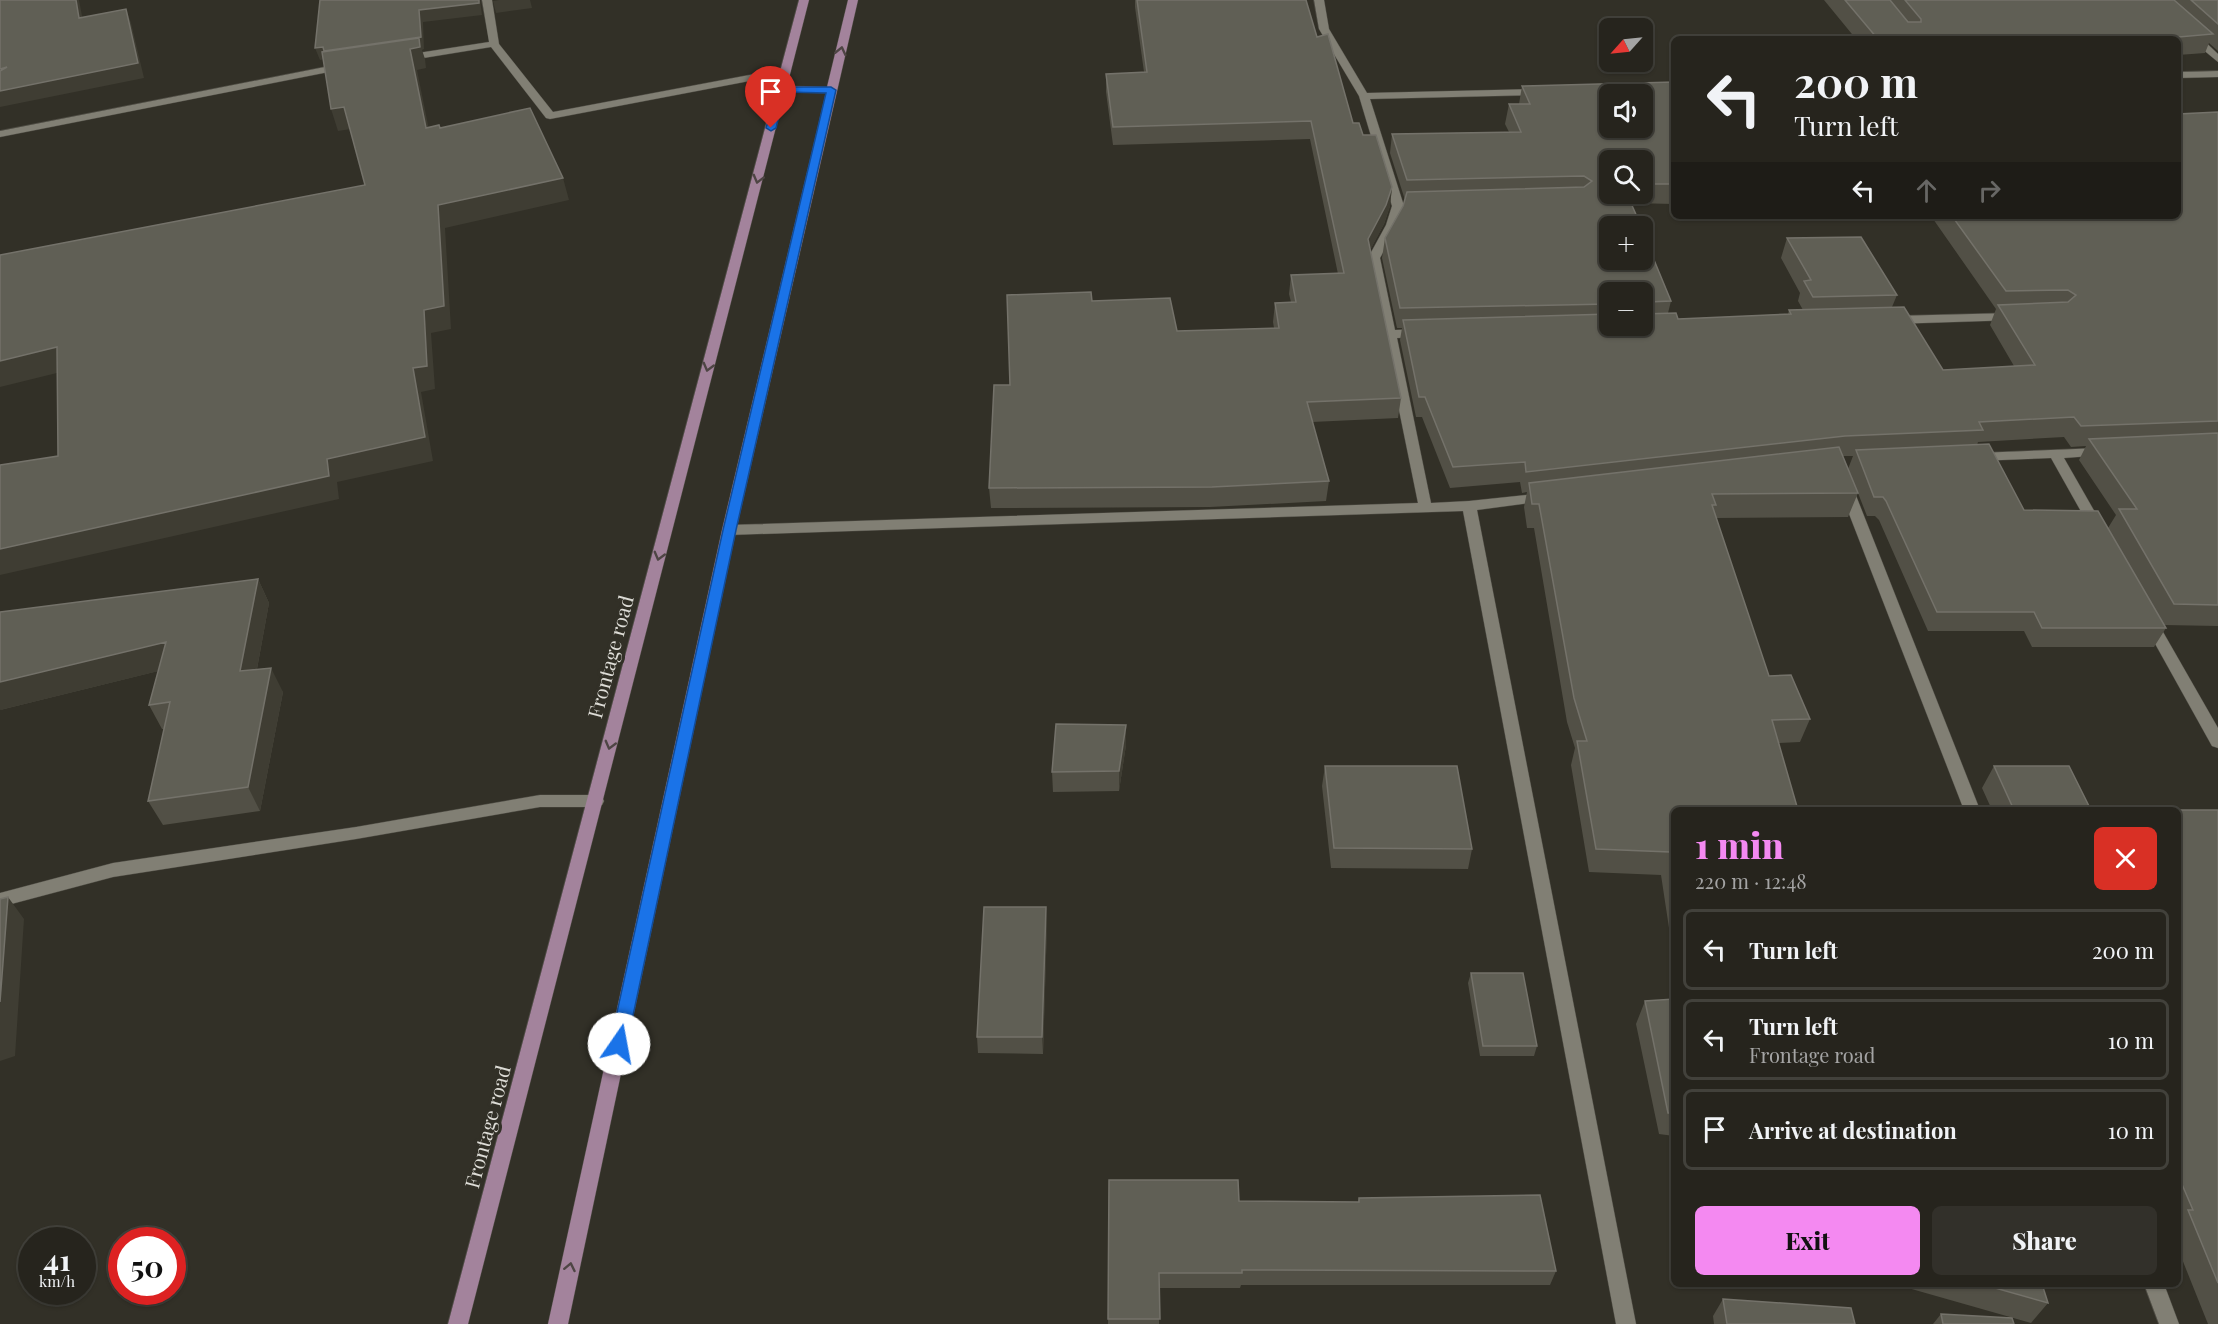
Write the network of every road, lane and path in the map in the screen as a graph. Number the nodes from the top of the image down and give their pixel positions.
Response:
1 (487, 0) edge
2 (804, 0) edge
3 (853, 0) edge
4 (1319, 0) edge
5 (2186, 30) edge
6 (494, 44) junction
7 (392, 59) edge
8 (2218, 59) edge
9 (358, 64) edge
10 (786, 71) junction
11 (2218, 74) edge
12 (2181, 75) edge
13 (781, 89) junction
14 (831, 90) junction
15 (1555, 91) edge
16 (1364, 96) junction
17 (0, 134) edge
18 (2023, 317) edge
19 (1880, 320) edge
20 (1438, 333) edge
21 (1391, 334) junction
22 (2112, 452) edge
23 (2055, 454) junction
24 (1963, 458) edge
25 (1841, 474) edge
26 (1564, 495) edge
27 (1425, 506) junction
28 (1469, 506) junction
29 (729, 530) junction
30 (2102, 537) edge
31 (2142, 608) edge
32 (2218, 742) edge
33 (596, 801) junction
34 (1971, 807) edge
35 (0, 900) edge
36 (2155, 1287) edge
37 (458, 1324) edge
38 (558, 1324) edge
39 (1626, 1324) edge
40 (2169, 1324) edge

1 - 6 street
2 - 10 main road, Frontage road
14 -> 3 main road
4 - 16 street
5 - 8 street
6 - 7 street
6 - 10 street
9 - 17 street
10 - 13 main road, Frontage road
11 - 12 street
13 - 14 main road
13 -> 33 main road, Frontage road
14 - 29 main road
15 - 16 street
16 - 21 street
18 - 19 street
20 - 21 street
21 - 27 street
22 - 23 street
23 - 24 street
23 - 30 street
25 - 34 street
26 - 28 street
27 - 28 street
27 - 29 street
28 - 39 street
38 -> 29 main road
31 - 32 street
33 - 35 street
33 - 37 main road, Frontage road
36 - 40 street

